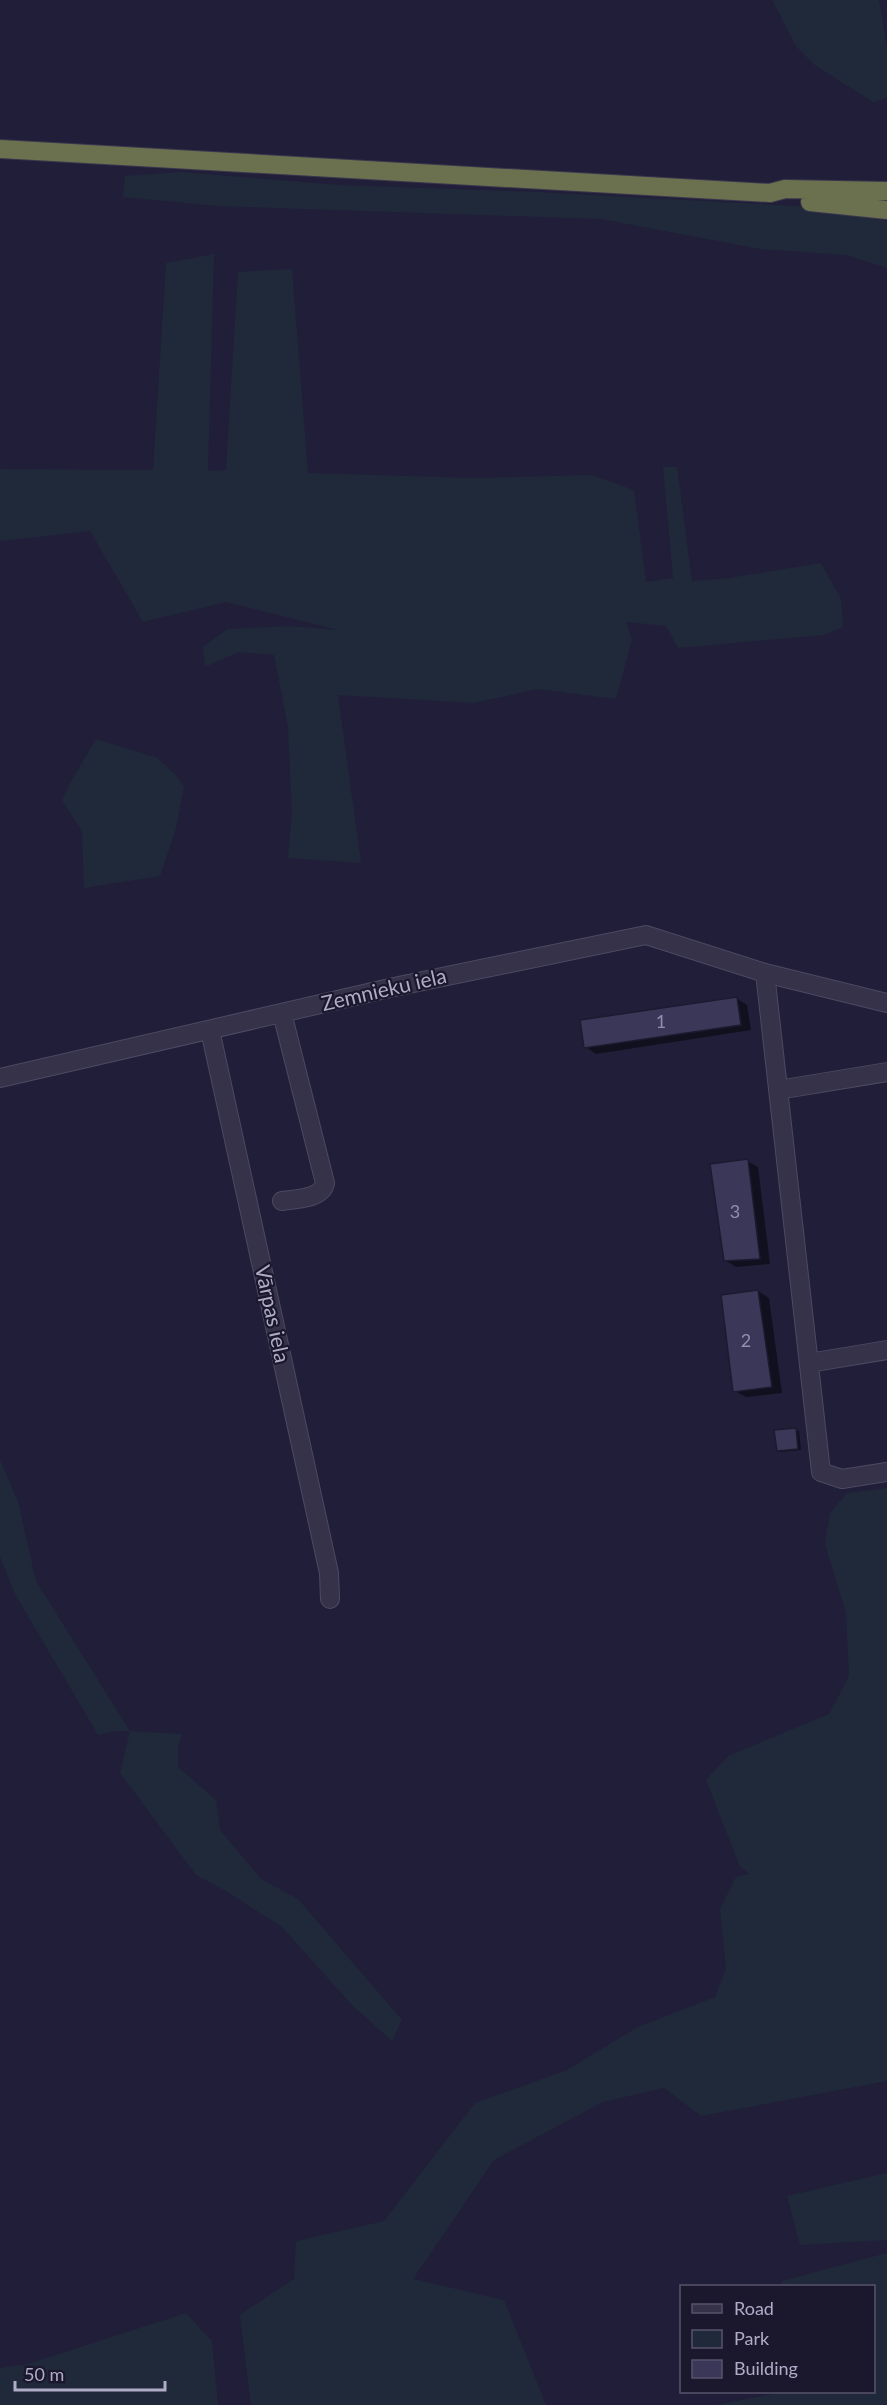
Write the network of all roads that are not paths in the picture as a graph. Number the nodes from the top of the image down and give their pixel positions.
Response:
1 (0, 149) edge
2 (887, 191) edge
3 (771, 193) junction
4 (887, 210) edge
5 (765, 973) junction
6 (887, 1003) edge
7 (282, 1013) junction
8 (210, 1030) junction
9 (887, 1072) edge
10 (0, 1078) edge
11 (778, 1090) junction
12 (282, 1202) dead end
13 (887, 1350) edge
14 (809, 1363) junction
15 (887, 1472) edge
16 (330, 1599) dead end

1 - 3 highway
2 - 3 highway
3 - 4 highway
5 - 6 street, Zemnieku iela
5 - 7 street, Zemnieku iela
5 - 11 street
7 - 8 street, Zemnieku iela
7 - 12 street
8 - 10 street, Zemnieku iela
8 - 16 street, Vārpas iela
9 - 11 street
11 - 14 street
13 - 14 street
14 - 15 street

